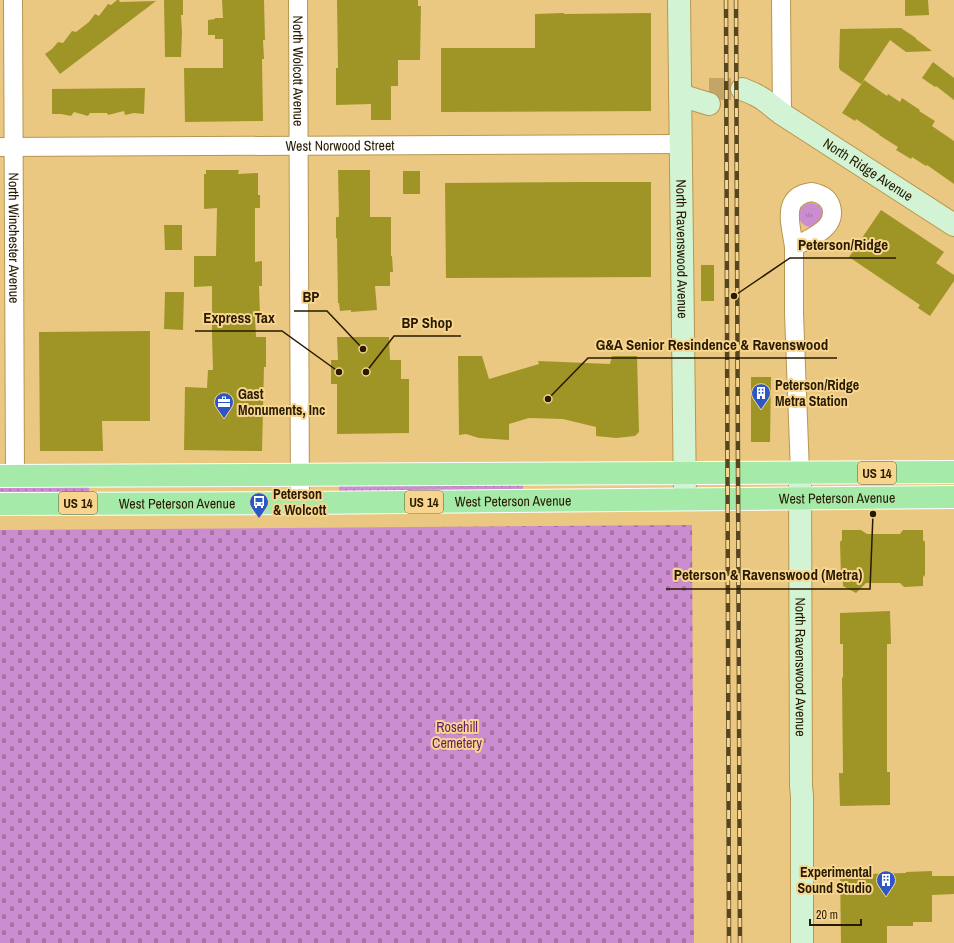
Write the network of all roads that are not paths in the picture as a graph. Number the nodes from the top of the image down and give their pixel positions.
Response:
1 (13, 0) edge
2 (298, 0) edge
3 (679, 0) edge
4 (781, 0) edge
5 (680, 95) junction
6 (742, 96) tunnel mouth
7 (709, 97) tunnel mouth
8 (782, 114) junction
9 (681, 144) junction
10 (299, 145) junction
11 (7, 146) edge
12 (954, 225) edge
13 (794, 247) dead end
14 (954, 472) edge
15 (684, 473) junction
16 (800, 473) junction
17 (300, 474) junction
18 (7, 476) edge
19 (954, 497) edge
20 (800, 498) junction
21 (685, 499) junction
22 (300, 502) junction
23 (0, 504) edge
24 (802, 943) edge

1 - 11 street, North Winchester Avenue
2 - 10 street, North Wolcott Avenue
3 - 5 main road
4 - 8 street
5 - 7 main road
5 - 9 main road, North Ravenswood Avenue
6 - 8 main road, North Ridge Avenue
8 - 12 main road, North Ridge Avenue
9 - 10 street, West Norwood Street
9 - 15 main road, North Ravenswood Avenue
10 - 11 street, West Norwood Street
10 - 17 street, North Wolcott Avenue
11 - 18 street, North Winchester Avenue
13 - 16 street, North Ravenswood Avenue
14 - 16 main road, West Peterson Avenue / US 14
15 - 16 main road, West Peterson Avenue / US 14
15 - 17 main road, West Peterson Avenue / US 14
15 - 21 main road, North Ravenswood Avenue
16 - 20 main road, North Ravenswood Avenue
17 - 18 main road, West Peterson Avenue / US 14
17 - 22 street, North Wolcott Avenue
19 - 20 main road, West Peterson Avenue / US 14
20 - 21 main road, West Peterson Avenue / US 14
20 - 24 main road, North Ravenswood Avenue
21 - 22 main road, West Peterson Avenue / US 14
22 - 23 main road, West Peterson Avenue / US 14

